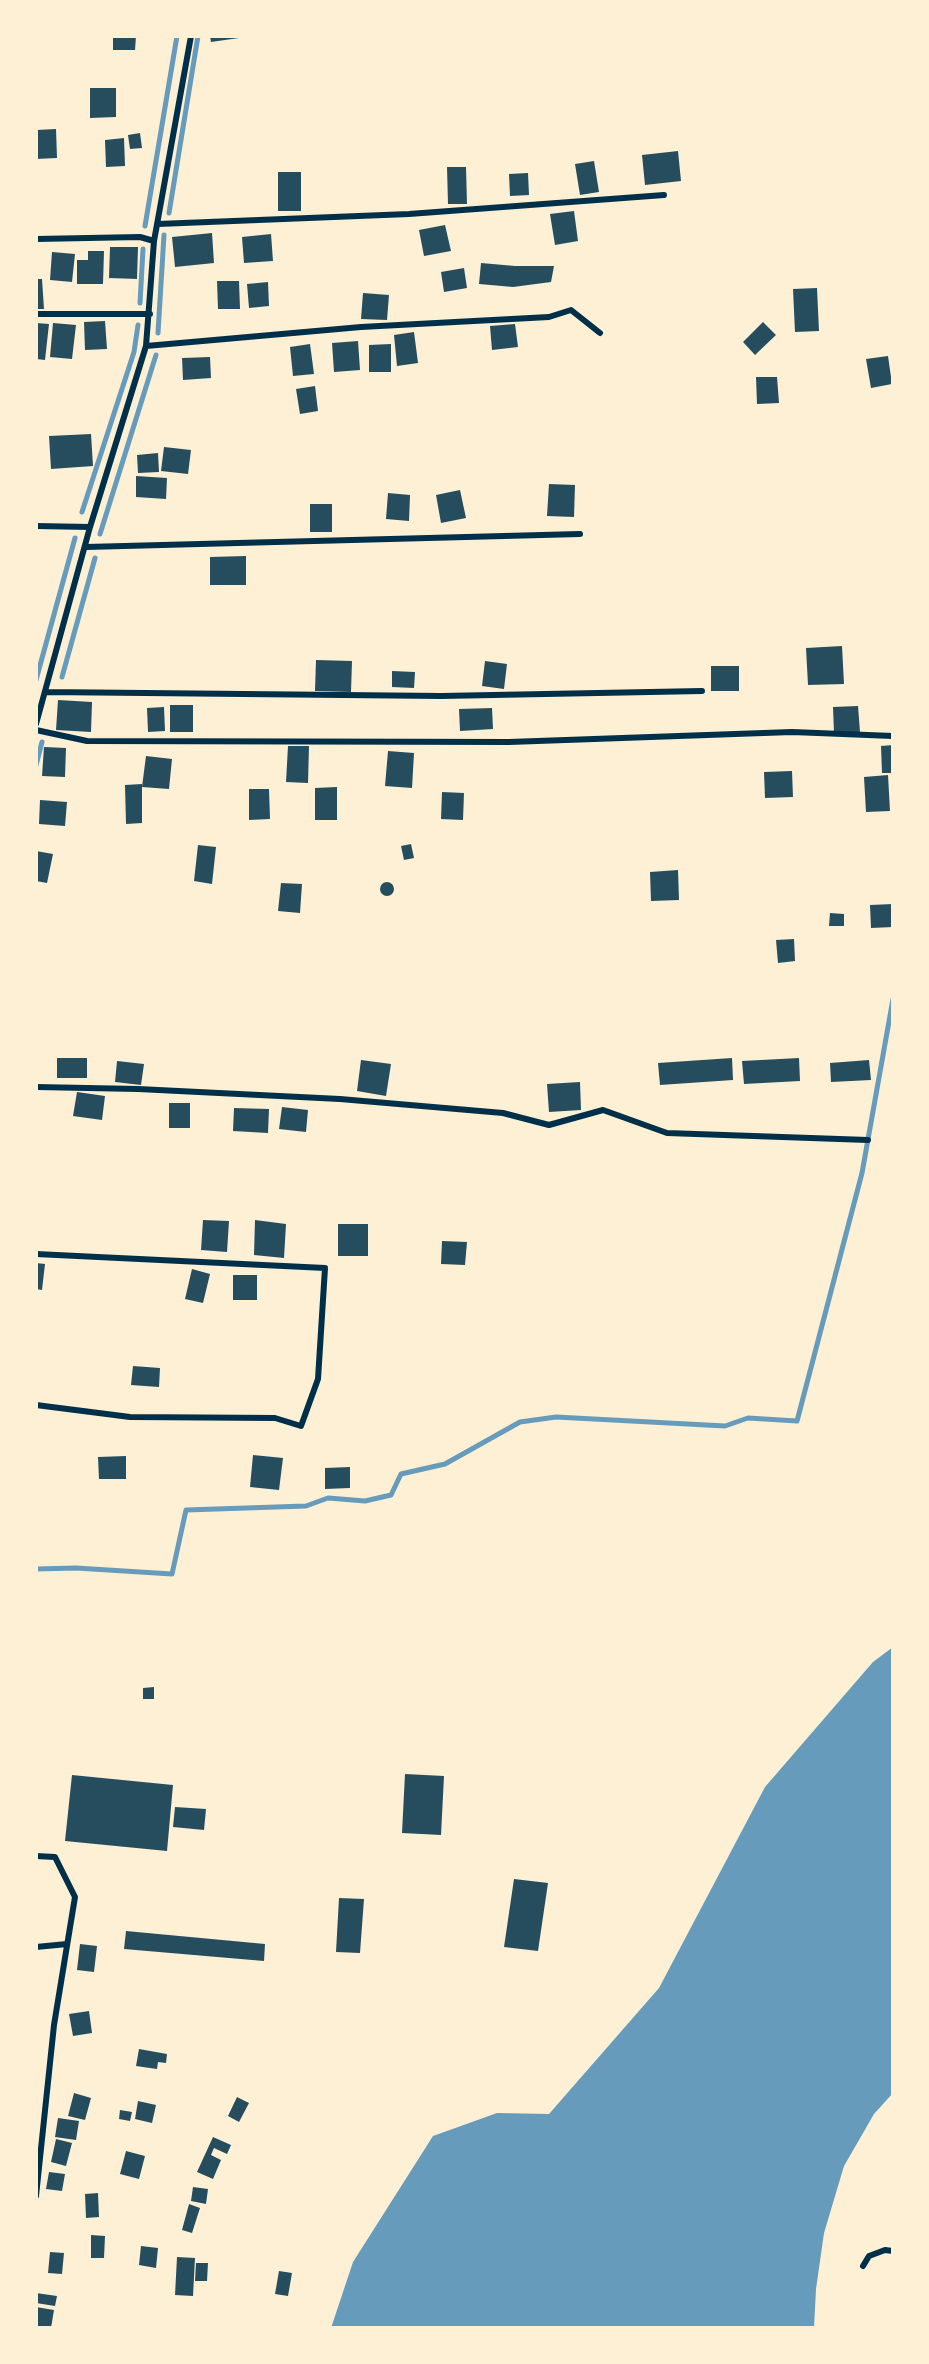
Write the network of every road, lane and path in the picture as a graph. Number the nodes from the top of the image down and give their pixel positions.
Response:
1 (191, 36) edge
2 (664, 195) dead end
3 (158, 224) junction
4 (36, 239) edge
5 (154, 241) junction
6 (36, 314) edge
7 (150, 314) junction
8 (600, 333) dead end
9 (146, 346) junction
10 (36, 526) edge
11 (90, 527) junction
12 (580, 534) dead end
13 (86, 547) junction
14 (702, 691) dead end
15 (46, 692) junction
16 (36, 724) edge
17 (36, 730) edge
18 (893, 736) edge
19 (36, 1087) edge
20 (868, 1140) dead end
21 (36, 1254) edge
22 (36, 1405) edge
23 (36, 1856) edge
24 (67, 1944) junction
25 (36, 1947) edge
26 (36, 2196) edge
27 (893, 2250) edge
28 (863, 2266) dead end

1 - 3 street
2 - 3 street
3 - 5 street
4 - 5 street
5 - 7 street
6 - 7 street
7 - 9 street
8 - 9 street
9 - 11 street
10 - 11 street
11 - 13 street
12 - 13 street
13 - 15 street
14 - 15 street
15 - 16 street
17 - 18 street
19 - 20 street
21 - 22 street
23 - 24 street
24 - 25 street
24 - 26 street
27 - 28 street

